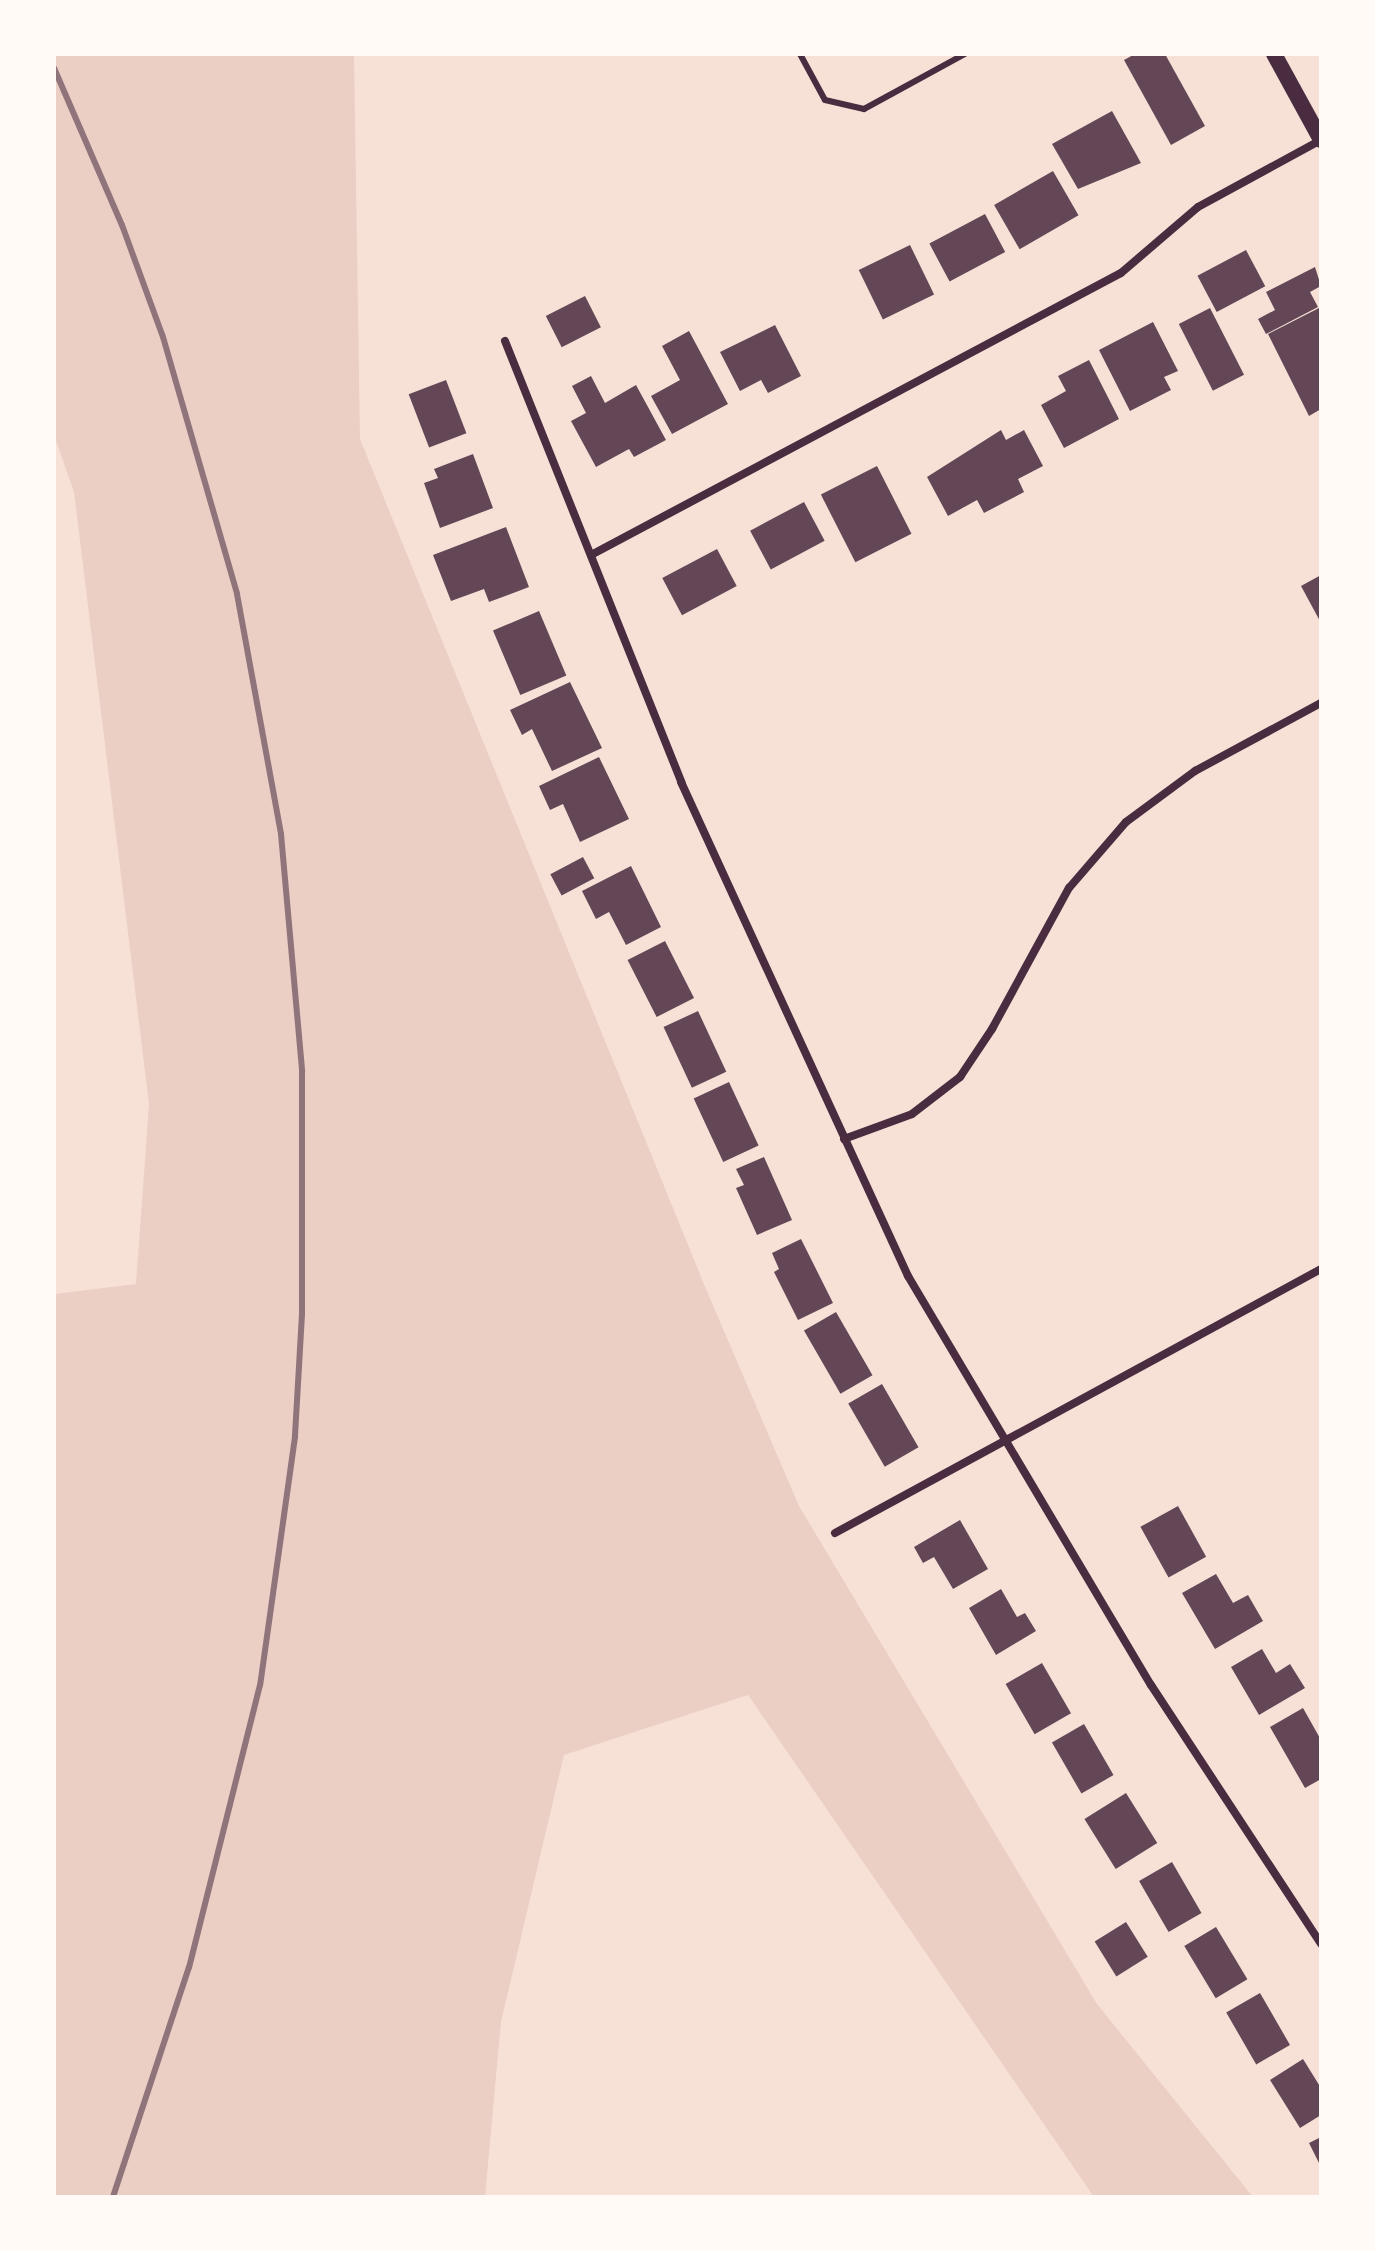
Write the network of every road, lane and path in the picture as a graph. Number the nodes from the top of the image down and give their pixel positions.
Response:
1 (800, 54) edge
2 (965, 54) edge
3 (1274, 54) edge
4 (1321, 140) edge
5 (505, 341) dead end
6 (591, 555) junction
7 (1321, 703) edge
8 (844, 1139) junction
9 (1321, 1269) edge
10 (1005, 1441) junction
11 (835, 1533) dead end
12 (1321, 1944) edge

1 - 2 lane
3 - 4 main road
4 - 6 street
5 - 6 street
6 - 8 street
7 - 8 street
8 - 10 street
9 - 10 street
10 - 11 street
10 - 12 street

